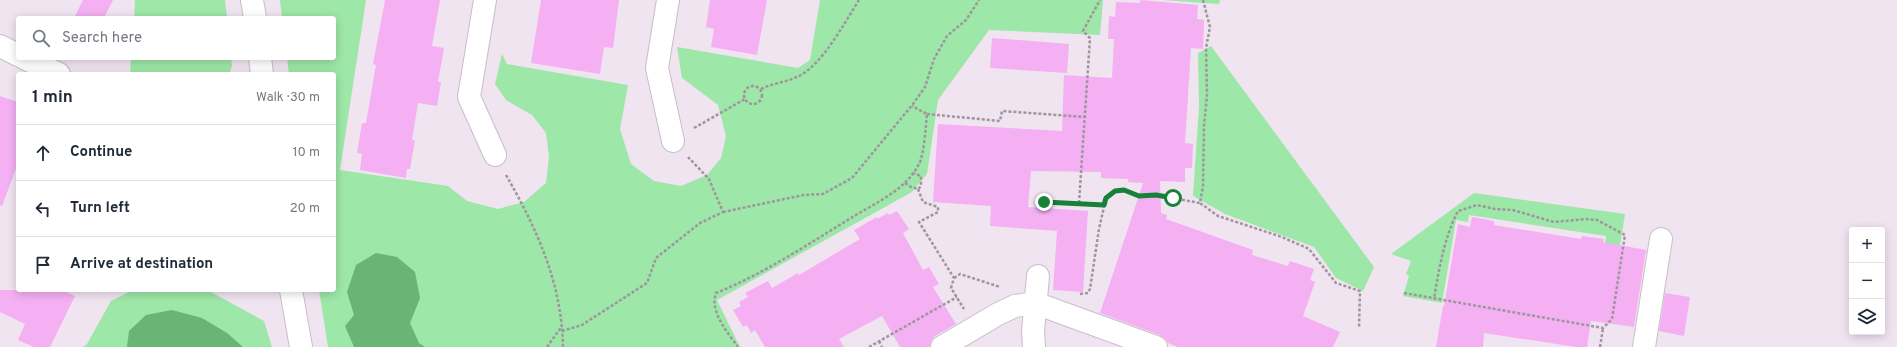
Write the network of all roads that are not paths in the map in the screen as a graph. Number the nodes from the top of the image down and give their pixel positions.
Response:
1 (252, 0) edge
2 (485, 0) edge
3 (668, 0) edge
4 (255, 16) edge
5 (0, 46) edge
6 (16, 54) edge
7 (28, 60) edge
8 (260, 60) edge
9 (56, 72) edge
10 (262, 72) edge
11 (673, 141) road end
12 (495, 155) road end
13 (1661, 239) dead end
14 (1038, 276) dead end
15 (291, 292) edge
16 (1044, 307) junction
17 (301, 347) edge
18 (942, 347) edge
19 (1034, 347) edge
20 (1156, 347) edge
21 (1644, 347) edge

1 - 4 street
2 - 12 street
3 - 11 street
5 - 6 street
7 - 9 street
8 - 10 street
13 - 21 street
14 - 16 street
15 - 17 street
16 - 18 street
16 - 19 street
16 - 20 street

